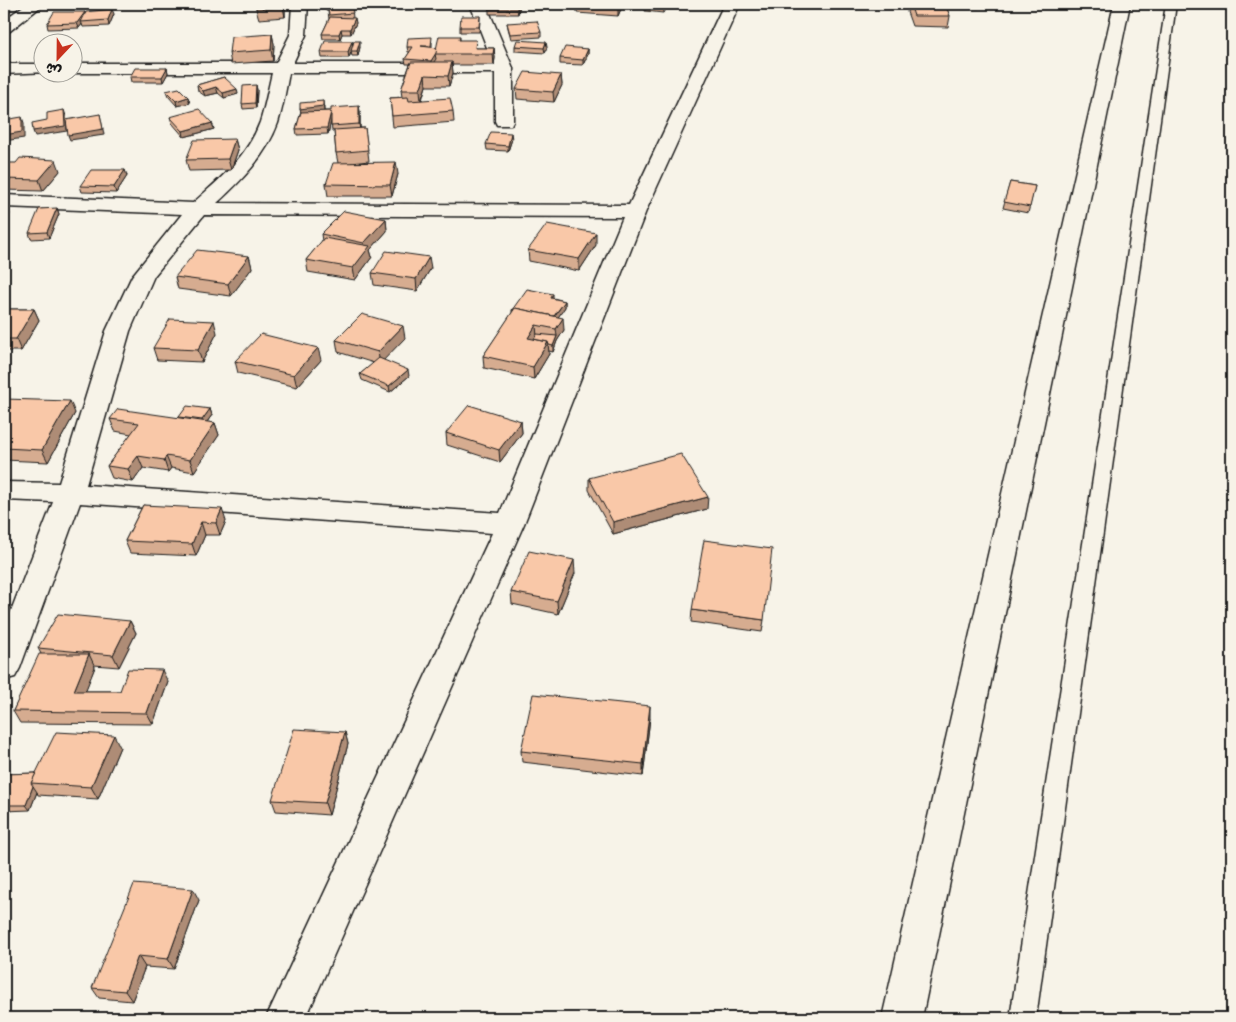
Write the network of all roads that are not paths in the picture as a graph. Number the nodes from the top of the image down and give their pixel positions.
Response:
1 (36, 4) edge
2 (300, 4) edge
3 (478, 4) edge
4 (732, 4) edge
5 (1171, 4) edge
6 (1117, 5) edge
7 (4, 28) edge
8 (82, 68) edge
9 (282, 68) junction
10 (504, 68) junction
11 (4, 69) edge
12 (32, 69) edge
13 (504, 121) dead end
14 (4, 201) edge
15 (198, 209) junction
16 (636, 211) junction
17 (4, 491) edge
18 (70, 493) junction
19 (510, 524) junction
20 (4, 668) edge
21 (286, 1018) edge
22 (902, 1018) edge
23 (1023, 1018) edge

1 - 7 street
2 - 9 street
3 - 10 street
4 - 16 street
5 - 23 lane
6 - 22 street
8 - 9 street
9 - 10 street
9 - 15 street
10 - 13 street
11 - 12 street
14 - 15 street
15 - 16 street
15 - 18 street
16 - 19 street
17 - 18 street
18 - 19 street
18 - 20 street
19 - 21 street

